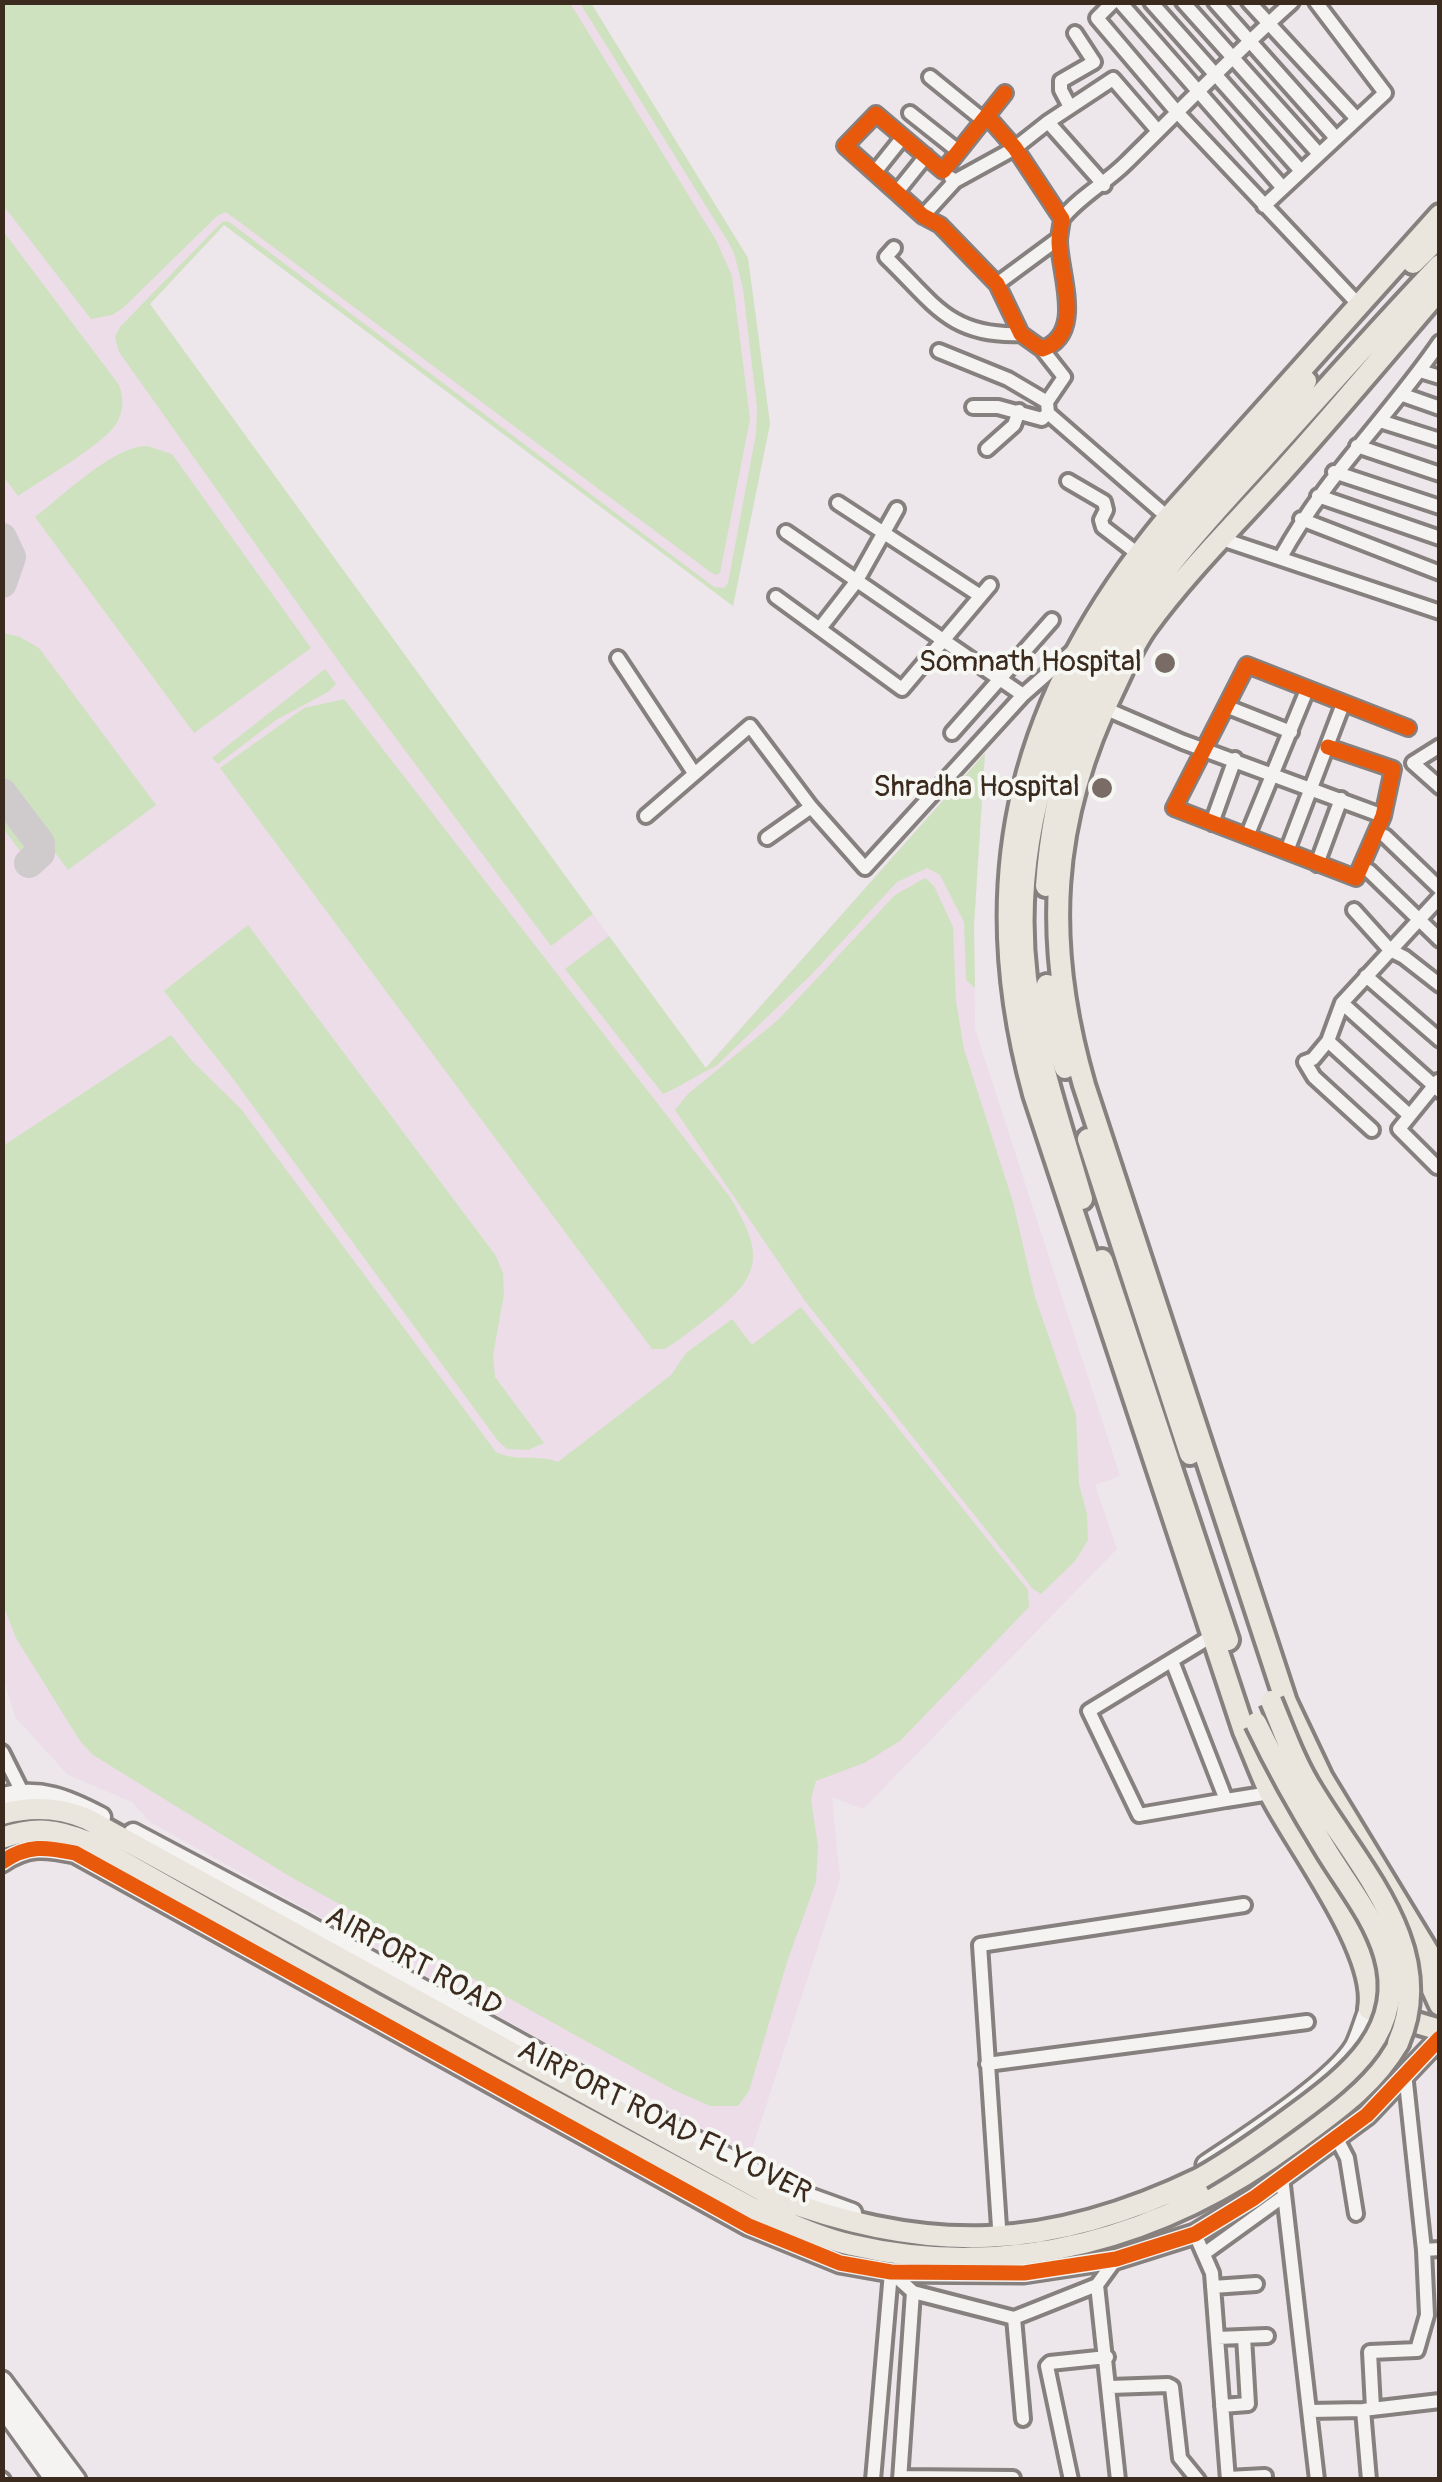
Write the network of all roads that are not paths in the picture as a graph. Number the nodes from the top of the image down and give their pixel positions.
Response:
1 (1116, 2) edge
2 (1152, 2) edge
3 (1183, 2) edge
4 (1216, 2) edge
5 (1249, 2) edge
6 (1316, 2) edge
7 (1286, 4) edge
8 (1268, 25) junction
9 (1075, 33) dead end
10 (1250, 42) junction
11 (1232, 59) junction
12 (1216, 74) junction
13 (930, 76) dead end
14 (1196, 92) junction
15 (1005, 93) dead end
16 (1070, 106) junction
17 (1176, 111) junction
18 (910, 113) dead end
19 (985, 118) junction
20 (1356, 119) junction
21 (1048, 122) junction
22 (1158, 131) junction
23 (903, 138) junction
24 (1336, 138) junction
25 (1015, 148) junction
26 (958, 151) junction
27 (1320, 154) junction
28 (926, 156) junction
29 (943, 170) junction
30 (1302, 171) junction
31 (876, 172) junction
32 (955, 181) junction
33 (1104, 185) junction
34 (1283, 188) junction
35 (897, 192) junction
36 (1264, 206) junction
37 (1440, 215) edge
38 (923, 216) junction
39 (1062, 219) junction
40 (1440, 236) edge
41 (1058, 239) junction
42 (894, 248) dead end
43 (1440, 265) edge
44 (997, 284) junction
45 (1440, 290) edge
46 (1358, 304) junction
47 (1021, 334) junction
48 (1440, 342) edge
49 (1329, 345) junction
50 (1042, 348) junction
51 (939, 351) dead end
52 (1420, 370) junction
53 (1440, 377) edge
54 (1403, 395) junction
55 (972, 407) dead end
56 (1047, 407) junction
57 (1440, 408) edge
58 (1018, 411) junction
59 (1380, 421) junction
60 (1440, 440) edge
61 (1356, 446) junction
62 (987, 449) dead end
63 (1334, 472) junction
64 (1440, 474) edge
65 (1068, 481) dead end
66 (1318, 496) junction
67 (838, 504) dead end
68 (1440, 507) edge
69 (897, 509) dead end
70 (1302, 520) junction
71 (1183, 525) junction
72 (883, 531) junction
73 (786, 532) dead end
74 (1440, 538) edge
75 (1222, 539) junction
76 (1138, 554) junction
77 (1280, 556) junction
78 (1440, 572) edge
79 (856, 582) junction
80 (776, 596) dead end
81 (1440, 612) edge
82 (1052, 620) dead end
83 (821, 627) junction
84 (942, 638) junction
85 (1076, 649) junction
86 (618, 658) dead end
87 (999, 678) junction
88 (1307, 690) junction
89 (1024, 695) junction
90 (1342, 704) junction
91 (1228, 707) junction
92 (1104, 708) junction
93 (1408, 728) dead end
94 (1290, 732) junction
95 (952, 733) dead end
96 (1440, 746) edge
97 (1328, 747) junction
98 (1204, 749) junction
99 (1235, 759) junction
100 (694, 772) junction
101 (1275, 775) junction
102 (1440, 787) edge
103 (1311, 788) junction
104 (1341, 799) junction
105 (811, 808) junction
106 (646, 816) dead end
107 (1382, 816) junction
108 (1212, 823) junction
109 (1248, 834) junction
110 (1385, 836) dead end
111 (767, 838) dead end
112 (1286, 851) junction
113 (1317, 864) junction
114 (1370, 871) dead end
115 (1440, 893) edge
116 (1354, 910) dead end
117 (1420, 922) junction
118 (1440, 940) edge
119 (1390, 950) junction
120 (1366, 976) junction
121 (1440, 985) edge
122 (1342, 1004) junction
123 (1328, 1040) junction
124 (1440, 1040) edge
125 (1438, 1085) edge
126 (1409, 1115) junction
127 (1372, 1130) dead end
128 (1439, 1168) edge
129 (1218, 1638) junction
130 (1261, 1651) junction
131 (1172, 1661) junction
132 (2, 1752) edge
133 (1270, 1793) junction
134 (2, 1796) edge
135 (27, 1800) junction
136 (1226, 1800) junction
137 (2, 1814) edge
138 (2, 1838) edge
139 (2, 1862) edge
140 (1244, 1905) dead end
141 (1420, 1940) junction
142 (1440, 1972) edge
143 (1370, 2003) junction
144 (1440, 2005) edge
145 (1307, 2022) dead end
146 (1440, 2026) edge
147 (1440, 2038) edge
148 (1440, 2053) edge
149 (988, 2064) junction
150 (1405, 2073) junction
151 (1336, 2137) junction
152 (1283, 2186) junction
153 (1356, 2214) dead end
154 (998, 2227) junction
155 (932, 2232) junction
156 (1195, 2234) junction
157 (1440, 2248) edge
158 (1424, 2250) junction
159 (1204, 2254) junction
160 (1116, 2260) junction
161 (890, 2272) junction
162 (1256, 2284) dead end
163 (1097, 2286) junction
164 (1213, 2287) junction
165 (912, 2292) junction
166 (1014, 2318) junction
167 (1267, 2336) dead end
168 (1244, 2337) junction
169 (1217, 2338) junction
170 (1107, 2357) junction
171 (4, 2385) edge
172 (1110, 2386) junction
173 (1439, 2403) edge
174 (2, 2406) edge
175 (1222, 2406) junction
176 (1368, 2409) junction
177 (1310, 2411) junction
178 (1023, 2419) dead end
179 (1117, 2474) edge
180 (1257, 2477) edge
181 (900, 2478) edge
182 (1013, 2478) edge
183 (1228, 2478) edge
184 (55, 2480) edge
185 (76, 2480) edge
186 (873, 2480) edge
187 (1071, 2480) edge
188 (1130, 2480) edge
189 (1198, 2480) edge
190 (1316, 2480) edge
191 (1369, 2480) edge

1 - 14 street
1 - 17 street
2 - 12 street
3 - 11 street
4 - 10 street
5 - 8 street
6 - 20 street
7 - 8 street
8 - 10 street
8 - 20 street
9 - 16 street
10 - 11 street
10 - 24 street
11 - 12 street
11 - 27 street
12 - 14 street
12 - 30 street
13 - 19 street
14 - 17 street
14 - 34 street
15 - 19 street
16 - 21 street
16 - 22 street
17 - 22 street
17 - 36 street
18 - 26 street
19 - 25 street
19 - 26 street
20 - 24 street
21 - 25 street
21 - 33 street
22 - 33 street
23 - 28 street
23 - 31 street
23 - 31 street
24 - 27 street
25 - 32 street
25 - 39 street
26 - 29 street
27 - 30 street
28 - 29 street
28 - 35 street
29 - 32 street
30 - 34 street
31 - 35 street
32 - 38 street
33 - 39 street
34 - 36 street
35 - 38 street
36 - 46 street
37 - 46 main road
38 - 44 street
39 - 41 street
40 - 49 main road
41 - 44 street
41 - 50 street
42 - 47 street
43 - 71 main road
44 - 47 street
45 - 75 main road
46 - 49 main road
47 - 50 street
48 - 52 street
49 - 71 main road
50 - 56 street
51 - 56 street
52 - 53 street
52 - 54 street
54 - 57 street
54 - 59 street
55 - 58 street
56 - 58 street
56 - 71 street
58 - 62 street
59 - 60 street
59 - 61 street
61 - 63 street
61 - 64 street
63 - 66 street
63 - 68 street
65 - 76 street
66 - 70 street
66 - 74 street
67 - 72 street
69 - 72 street
70 - 77 street
70 - 78 street
71 - 75 street
71 - 76 main road
71 - 129 main road
71 - 130 main road
72 - 79 street
72 - 84 street
73 - 79 street
75 - 77 street
75 - 92 main road
76 - 85 main road
77 - 81 street
79 - 83 street
79 - 84 street
80 - 83 street
82 - 87 street
83 - 84 street
84 - 87 street
85 - 89 street
85 - 129 main road
86 - 100 street
87 - 89 street
87 - 95 street
88 - 90 street
88 - 91 street
88 - 94 street
89 - 105 street
90 - 93 street
90 - 97 street
91 - 94 street
91 - 98 street
92 - 98 street
92 - 130 main road
94 - 101 street
96 - 102 street
97 - 103 street
97 - 107 street
98 - 99 street
98 - 108 street
99 - 101 street
99 - 108 street
100 - 105 street
100 - 106 street
101 - 103 street
101 - 109 street
103 - 104 street
103 - 112 street
104 - 107 street
104 - 113 street
105 - 111 street
107 - 113 street
108 - 109 street
109 - 112 street
110 - 115 street
112 - 113 street
114 - 117 street
115 - 117 street
116 - 119 street
117 - 118 street
117 - 119 street
119 - 120 street
119 - 121 street
120 - 122 street
120 - 124 street
122 - 123 street
122 - 125 street
123 - 126 street
123 - 127 street
125 - 126 street
126 - 128 street
129 - 131 street
129 - 133 main road
129 - 155 main road, bridge
130 - 138 main road, AIRPORT ROAD FLYOVER, bridge
130 - 141 main road
131 - 136 street
131 - 136 street
132 - 135 street
133 - 136 street
133 - 143 main road
134 - 135 street
135 - 137 main road
135 - 155 main road, AIRPORT ROAD
139 - 161 street
140 - 149 street
141 - 142 main road
141 - 144 main road
143 - 146 main road
143 - 154 street
145 - 149 street
147 - 150 street
148 - 150 street
149 - 154 street
150 - 151 street
150 - 158 street
151 - 152 street
151 - 153 street
152 - 156 street
152 - 159 street
152 - 177 street
154 - 155 street
156 - 159 street
156 - 160 street
157 - 158 street
158 - 176 street
159 - 164 street
160 - 161 street
160 - 163 street
161 - 165 street
161 - 186 street
162 - 164 street
163 - 166 street
163 - 170 street
164 - 169 street
165 - 166 street
165 - 181 street
166 - 178 street
167 - 168 street
168 - 169 street
168 - 175 street
169 - 175 street
170 - 172 street
170 - 187 street
171 - 185 street
172 - 179 street
172 - 189 street
173 - 176 street
174 - 184 street
175 - 183 street
176 - 177 street
176 - 191 street
177 - 190 street
179 - 188 street
180 - 183 street
181 - 182 street

